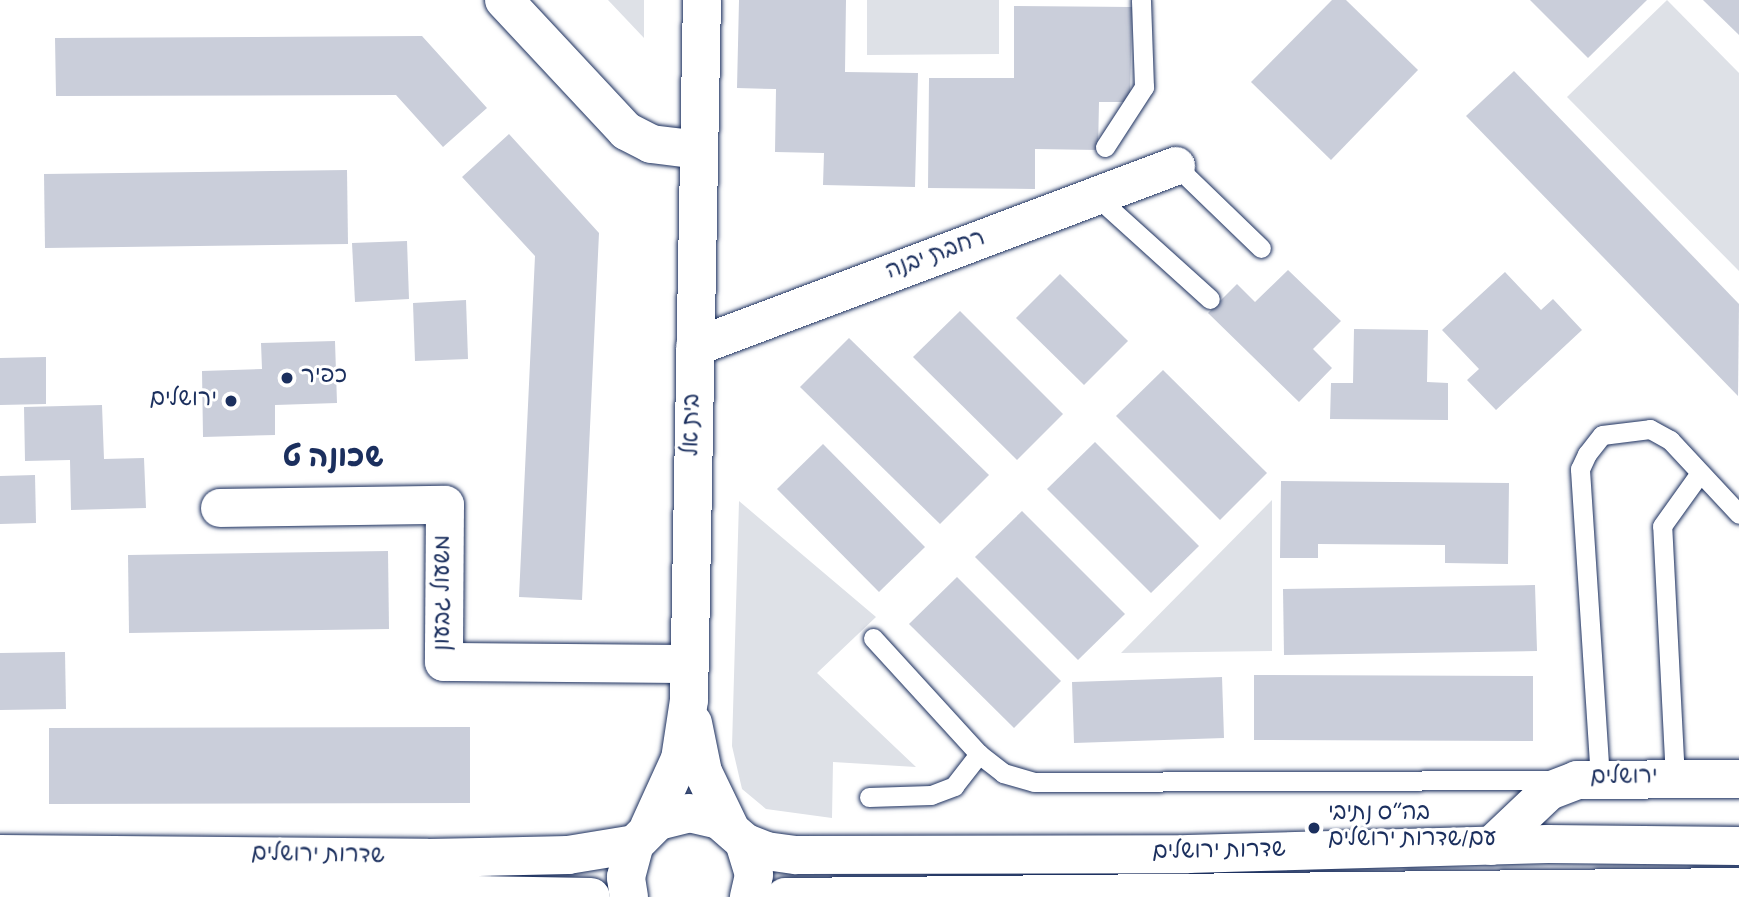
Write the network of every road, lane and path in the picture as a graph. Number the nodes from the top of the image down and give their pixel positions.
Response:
1 (505, 0) edge
2 (702, 0) edge
3 (1141, 0) edge
4 (1105, 147) dead end
5 (699, 150) junction
6 (1176, 166) joint
7 (1097, 197) junction
8 (1261, 248) dead end
9 (1210, 299) dead end
10 (695, 347) junction
11 (1700, 473) junction
12 (220, 508) dead end
13 (1739, 514) edge
14 (873, 638) dead end
15 (689, 682) junction
16 (979, 754) junction
17 (1589, 779) junction
18 (1675, 779) junction
19 (1739, 779) edge
20 (869, 797) dead end
21 (736, 834) junction
22 (642, 836) junction
23 (1491, 846) junction
24 (1739, 846) edge
25 (0, 854) edge
26 (0, 887) edge
27 (1739, 887) edge
28 (1648, 892) edge
29 (418, 894) edge
30 (1091, 894) edge
31 (591, 897) edge
32 (629, 897) edge
33 (749, 897) edge
34 (785, 897) edge

1 - 5 street
2 - 5 street, בית אל
3 - 4 lane
5 - 10 street, בית אל
6 - 7 street, רחבת יבנה
6 - 8 lane
7 - 9 lane
7 - 10 street, רחבת יבנה
10 - 15 street, בית אל
11 - 13 lane
11 - 17 lane
11 - 18 lane
12 - 15 street, משעול גבעון
14 - 16 lane
15 - 21 street, בית אל
15 - 22 street, בית אל
16 - 17 lane
16 - 20 lane
17 - 18 street, ירושלים
17 - 23 street, ירושלים
18 - 19 street, ירושלים
21 - 22 street, שדרות ירושלים
21 - 23 street, שדרות ירושלים
21 - 33 street, בית אל
22 - 25 street, שדרות ירושלים
22 - 32 street, בית אל
23 - 24 street, שדרות ירושלים
26 - 29 street, שדרות ירושלים
27 - 28 street, שדרות ירושלים
28 - 30 street, שדרות ירושלים
29 - 31 street, שדרות ירושלים
30 - 34 street, שדרות ירושלים

